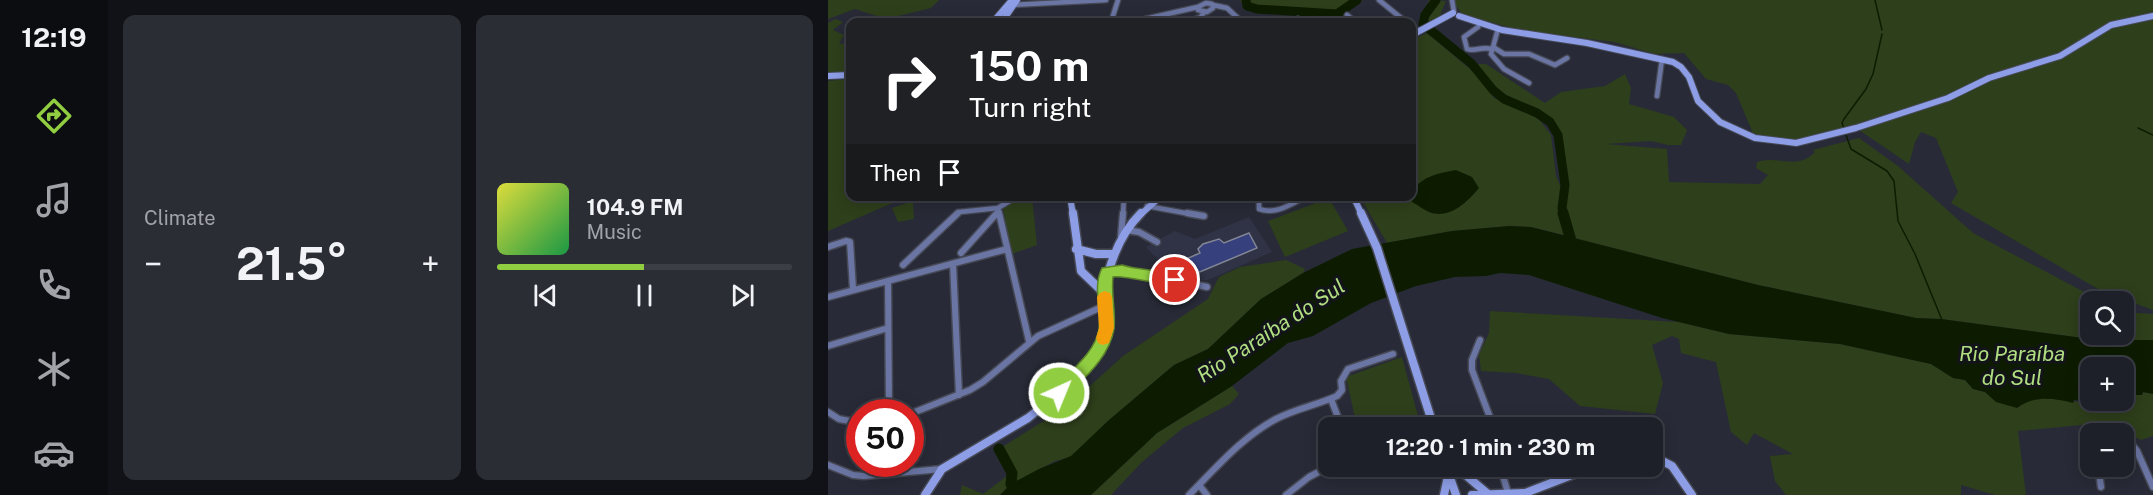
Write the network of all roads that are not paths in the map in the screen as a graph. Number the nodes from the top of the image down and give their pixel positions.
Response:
1 (1106, 0) edge
2 (1118, 0) edge
3 (1388, 0) edge
4 (1380, 1) edge
5 (1015, 2) edge
6 (1452, 2) edge
7 (1200, 4) edge
8 (1213, 5) junction
9 (1202, 14) junction
10 (1457, 14) junction
11 (1347, 15) dead end
12 (2153, 16) edge
13 (1236, 17) edge
14 (996, 18) edge
15 (1005, 18) edge
16 (1113, 18) edge
17 (1147, 18) edge
18 (1194, 18) edge
19 (1205, 18) edge
20 (1350, 18) edge
21 (1401, 18) edge
22 (1478, 27) dead end
23 (1498, 29) junction
24 (1417, 32) edge
25 (1492, 48) junction
26 (1567, 58) dead end
27 (1662, 59) junction
28 (846, 75) edge
29 (828, 76) edge
30 (1529, 83) dead end
31 (1657, 96) dead end
32 (1010, 201) edge
33 (1071, 201) edge
34 (1124, 201) edge
35 (1155, 201) edge
36 (1258, 201) edge
37 (1297, 201) edge
38 (1355, 201) edge
39 (1007, 203) joint
40 (1147, 207) junction
41 (998, 210) junction
42 (1204, 216) dead end
43 (1124, 233) junction
44 (1157, 242) dead end
45 (828, 247) edge
46 (1007, 249) junction
47 (1076, 249) junction
48 (961, 253) dead end
49 (1113, 254) junction
50 (953, 264) junction
51 (903, 265) dead end
52 (1107, 272) junction
53 (888, 281) junction
54 (1207, 287) dead end
55 (853, 289) junction
56 (1104, 293) junction
57 (828, 297) edge
58 (1106, 305) junction
59 (888, 328) junction
60 (1480, 340) dead end
61 (1029, 341) junction
62 (828, 346) edge
63 (1393, 354) dead end
64 (959, 395) junction
65 (889, 399) edge
66 (1331, 399) junction
67 (924, 409) edge
68 (828, 412) edge
69 (1338, 417) edge
70 (1431, 417) edge
71 (1490, 417) edge
72 (846, 420) edge
73 (2134, 447) edge
74 (1663, 460) edge
75 (828, 465) edge
76 (942, 469) junction
77 (1318, 472) edge
78 (1448, 477) edge
79 (1452, 477) edge
80 (1465, 477) edge
81 (1503, 477) edge
82 (1566, 477) edge
83 (2100, 477) edge
84 (1199, 485) junction
85 (2101, 487) dead end
86 (2153, 487) edge
87 (1508, 493) junction
88 (1488, 494) edge
89 (1522, 494) edge
90 (925, 495) edge
91 (1189, 495) edge
92 (1207, 495) edge
93 (1286, 495) edge
94 (1444, 495) edge
95 (1456, 495) edge
96 (1472, 495) edge
97 (1692, 495) edge

1 - 5 street
2 - 16 street
3 - 4 street
4 - 21 street
5 - 14 main road
5 - 15 main road
6 - 10 street
7 - 8 street
7 - 9 street
7 - 17 street
8 - 9 street
8 - 13 street
9 - 18 street
9 - 19 street
10 - 23 main road
10 - 24 main road
11 - 20 street
12 - 27 main road
22 - 25 street
23 - 25 street
23 - 27 main road
25 - 26 street
25 - 30 street
27 - 31 street
28 - 29 main road
32 - 39 street
33 - 47 main road
34 - 43 street
35 - 40 main road
36 - 37 street
38 - 70 main road
39 - 41 street
40 - 42 street
40 - 43 main road
41 - 46 street
41 - 48 street
41 - 51 street
43 - 44 street
43 - 49 main road
45 - 55 street
46 - 50 street
46 - 61 street
47 - 49 main road
47 - 56 main road
49 - 52 main road
50 - 53 street
50 - 64 street
52 - 54 street
52 - 56 main road
53 - 55 street
53 - 59 street
55 - 57 street
56 - 58 main road
58 - 61 street
58 - 76 main road
59 - 62 street
59 - 65 street
60 - 71 street
61 - 64 street
63 - 66 street
64 - 67 street
66 - 69 street
66 - 84 street
68 - 72 street
73 - 86 street
74 - 97 main road
75 - 76 street
76 - 90 main road
77 - 93 street
78 - 94 main road
79 - 95 main road
80 - 88 main road
81 - 87 street
82 - 89 main road
83 - 85 street
84 - 91 street
84 - 92 street
87 - 88 main road
87 - 89 main road
88 - 96 main road

